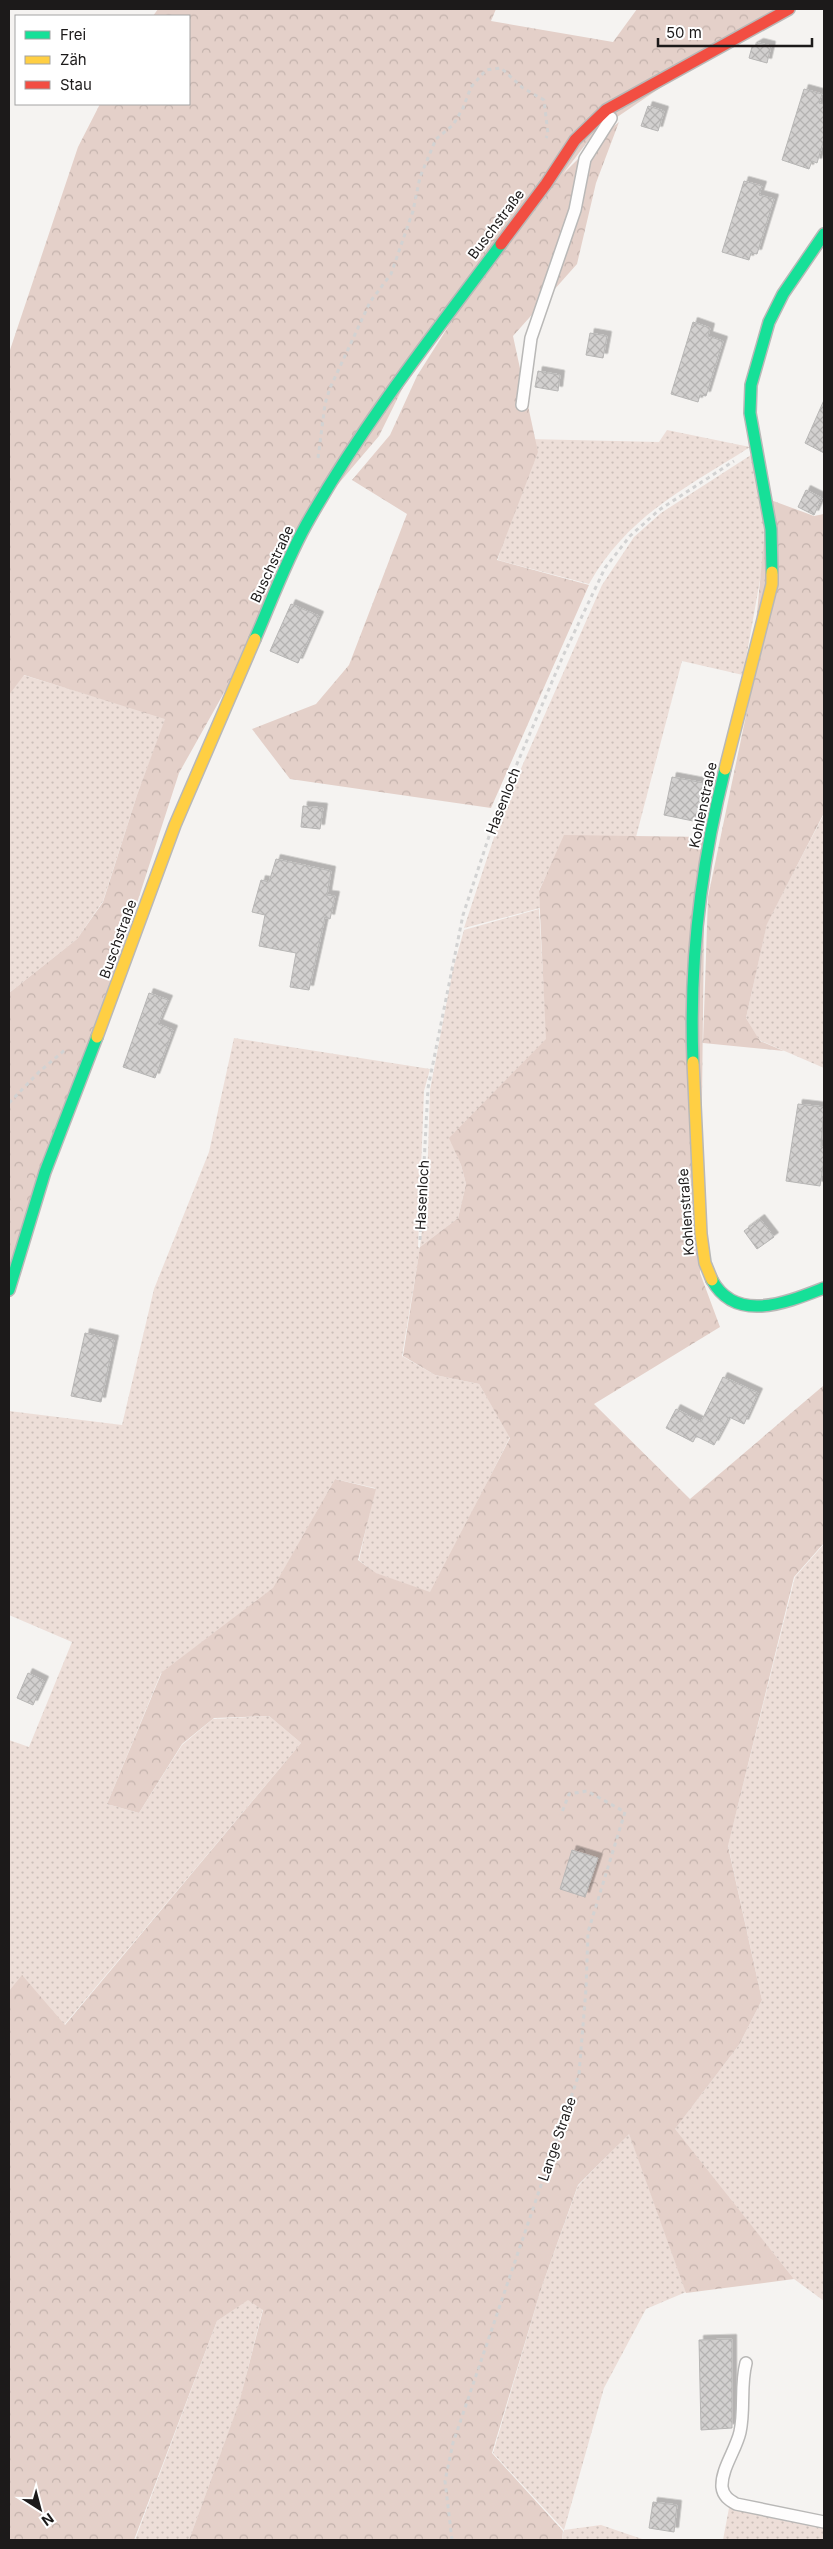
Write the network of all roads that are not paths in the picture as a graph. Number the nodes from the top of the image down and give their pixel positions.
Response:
1 (789, 9) edge
2 (622, 101) junction
3 (824, 234) edge
4 (522, 405) dead end
5 (824, 1288) edge
6 (9, 1290) edge
7 (746, 2363) dead end
8 (824, 2522) edge

1 - 2 street, Buschstraße
2 - 4 lane
2 - 6 street, Buschstraße
3 - 5 street, Kohlenstraße
7 - 8 lane

